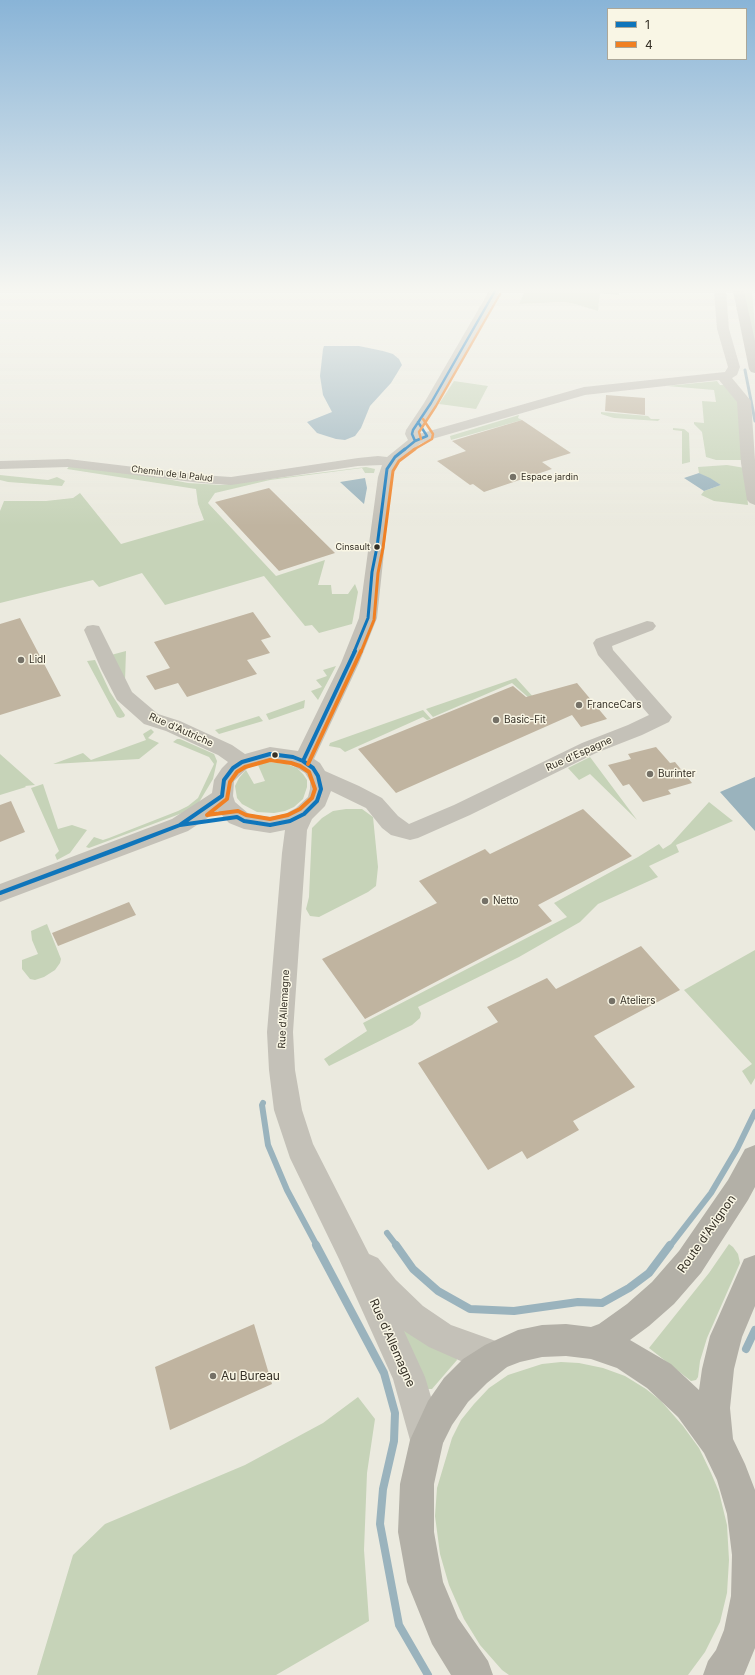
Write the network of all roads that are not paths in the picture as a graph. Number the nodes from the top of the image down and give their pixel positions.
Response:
1 (451, 369) edge
2 (734, 369) edge
3 (723, 376) junction
4 (421, 439) junction
5 (390, 462) junction
6 (0, 464) edge
7 (754, 500) edge
8 (647, 626) dead end
9 (93, 630) dead end
10 (303, 761) junction
11 (242, 762) junction
12 (318, 776) junction
13 (222, 796) junction
14 (374, 803) junction
15 (311, 808) junction
16 (237, 817) junction
17 (180, 825) junction
18 (270, 826) junction
19 (292, 853) junction
20 (0, 893) edge
21 (755, 1159) edge
22 (350, 1248) junction
23 (755, 1270) edge
24 (591, 1343) junction
25 (496, 1356) junction
26 (428, 1440) junction
27 (716, 1441) junction
28 (750, 1518) edge
29 (752, 1595) edge
30 (728, 1671) edge
31 (474, 1675) edge

1 - 4 street
2 - 3 street
3 - 4 street
3 - 7 street
4 - 5 street
5 - 6 street, Chemin de la Palud
5 - 10 street
8 - 14 street, Rue d'Espagne
9 - 11 street, Rue d'Autriche
10 - 11 street
10 - 12 street
11 - 13 street
12 - 14 street, Rue d'Espagne
12 - 15 street
13 - 16 street
13 - 17 street
14 - 15 street
15 - 18 street
15 - 19 street, Rue d'Allemagne
16 - 17 street
16 - 18 street
17 - 20 street
18 - 19 street
19 - 22 street, Rue d'Allemagne
21 - 24 main road, Route d'Avignon
22 - 25 street, Rue d'Allemagne
22 - 26 street, Rue d'Allemagne
23 - 27 main road
24 - 25 main road
24 - 27 main road
25 - 26 main road
26 - 31 main road
27 - 28 main road
28 - 29 main road
29 - 30 main road

